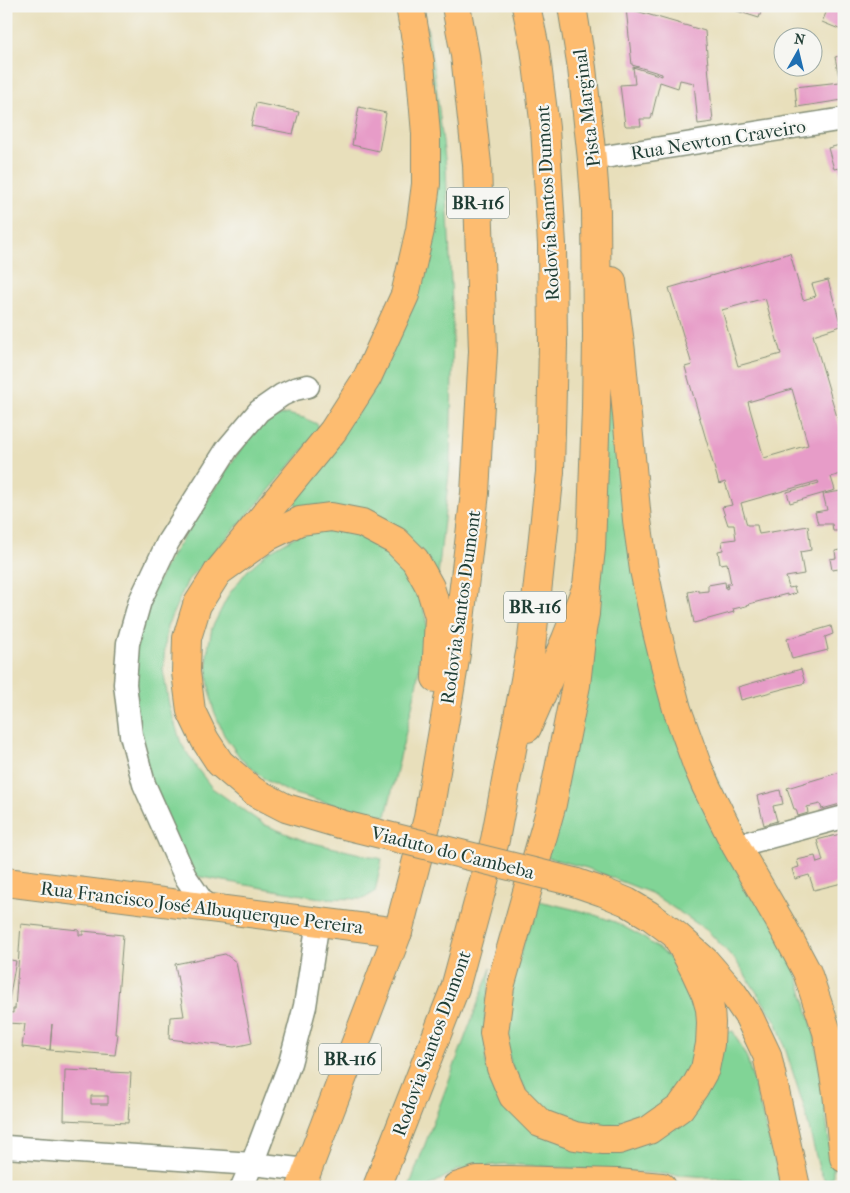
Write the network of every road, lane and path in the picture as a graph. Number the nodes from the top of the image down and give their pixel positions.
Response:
1 (410, 6) edge
2 (440, 6) edge
3 (456, 6) edge
4 (526, 6) edge
5 (572, 6) edge
6 (465, 55) junction
7 (844, 119) edge
8 (592, 159) junction
9 (596, 211) junction
10 (308, 386) dead end
11 (218, 572) junction
12 (587, 586) junction
13 (509, 768) junction
14 (844, 817) edge
15 (428, 818) junction
16 (736, 846) junction
17 (6, 882) edge
18 (206, 907) junction
19 (318, 921) junction
20 (398, 932) junction
21 (676, 935) junction
22 (782, 1122) junction
23 (6, 1147) edge
24 (844, 1158) edge
25 (252, 1164) junction
26 (305, 1178) edge
27 (242, 1187) edge
28 (377, 1187) edge
29 (456, 1187) edge
30 (662, 1187) edge
31 (796, 1187) edge
32 (812, 1187) edge

1 - 11 main road, Viaduto do Cambeba
2 - 6 main road
3 - 6 main road, Rodovia Santos Dumont / BR-116
4 - 13 main road, Rodovia Santos Dumont / BR-116
5 - 8 main road, Pista Marginal
6 - 15 main road, Rodovia Santos Dumont / BR-116
7 - 8 street, Rua Newton Craveiro
8 - 9 main road, Pista Marginal
9 - 12 main road
9 - 16 main road
10 - 18 street
11 - 15 main road
11 - 21 main road, Viaduto do Cambeba, bridge
12 - 13 main road
12 - 21 main road
13 - 28 main road, Rodovia Santos Dumont / BR-116
14 - 16 street
15 - 20 main road, Rodovia Santos Dumont / BR-116
16 - 24 main road
17 - 18 main road, Rua Francisco José Albuquerque Pereira
18 - 19 main road, Rua Francisco José Albuquerque Pereira
19 - 20 main road, Rua Francisco José Albuquerque Pereira
19 - 25 street
20 - 26 main road, Rodovia Santos Dumont / BR-116
21 - 22 main road, Viaduto do Cambeba
22 - 31 main road
22 - 32 main road
23 - 25 street
25 - 26 street
25 - 27 street
29 - 30 main road

